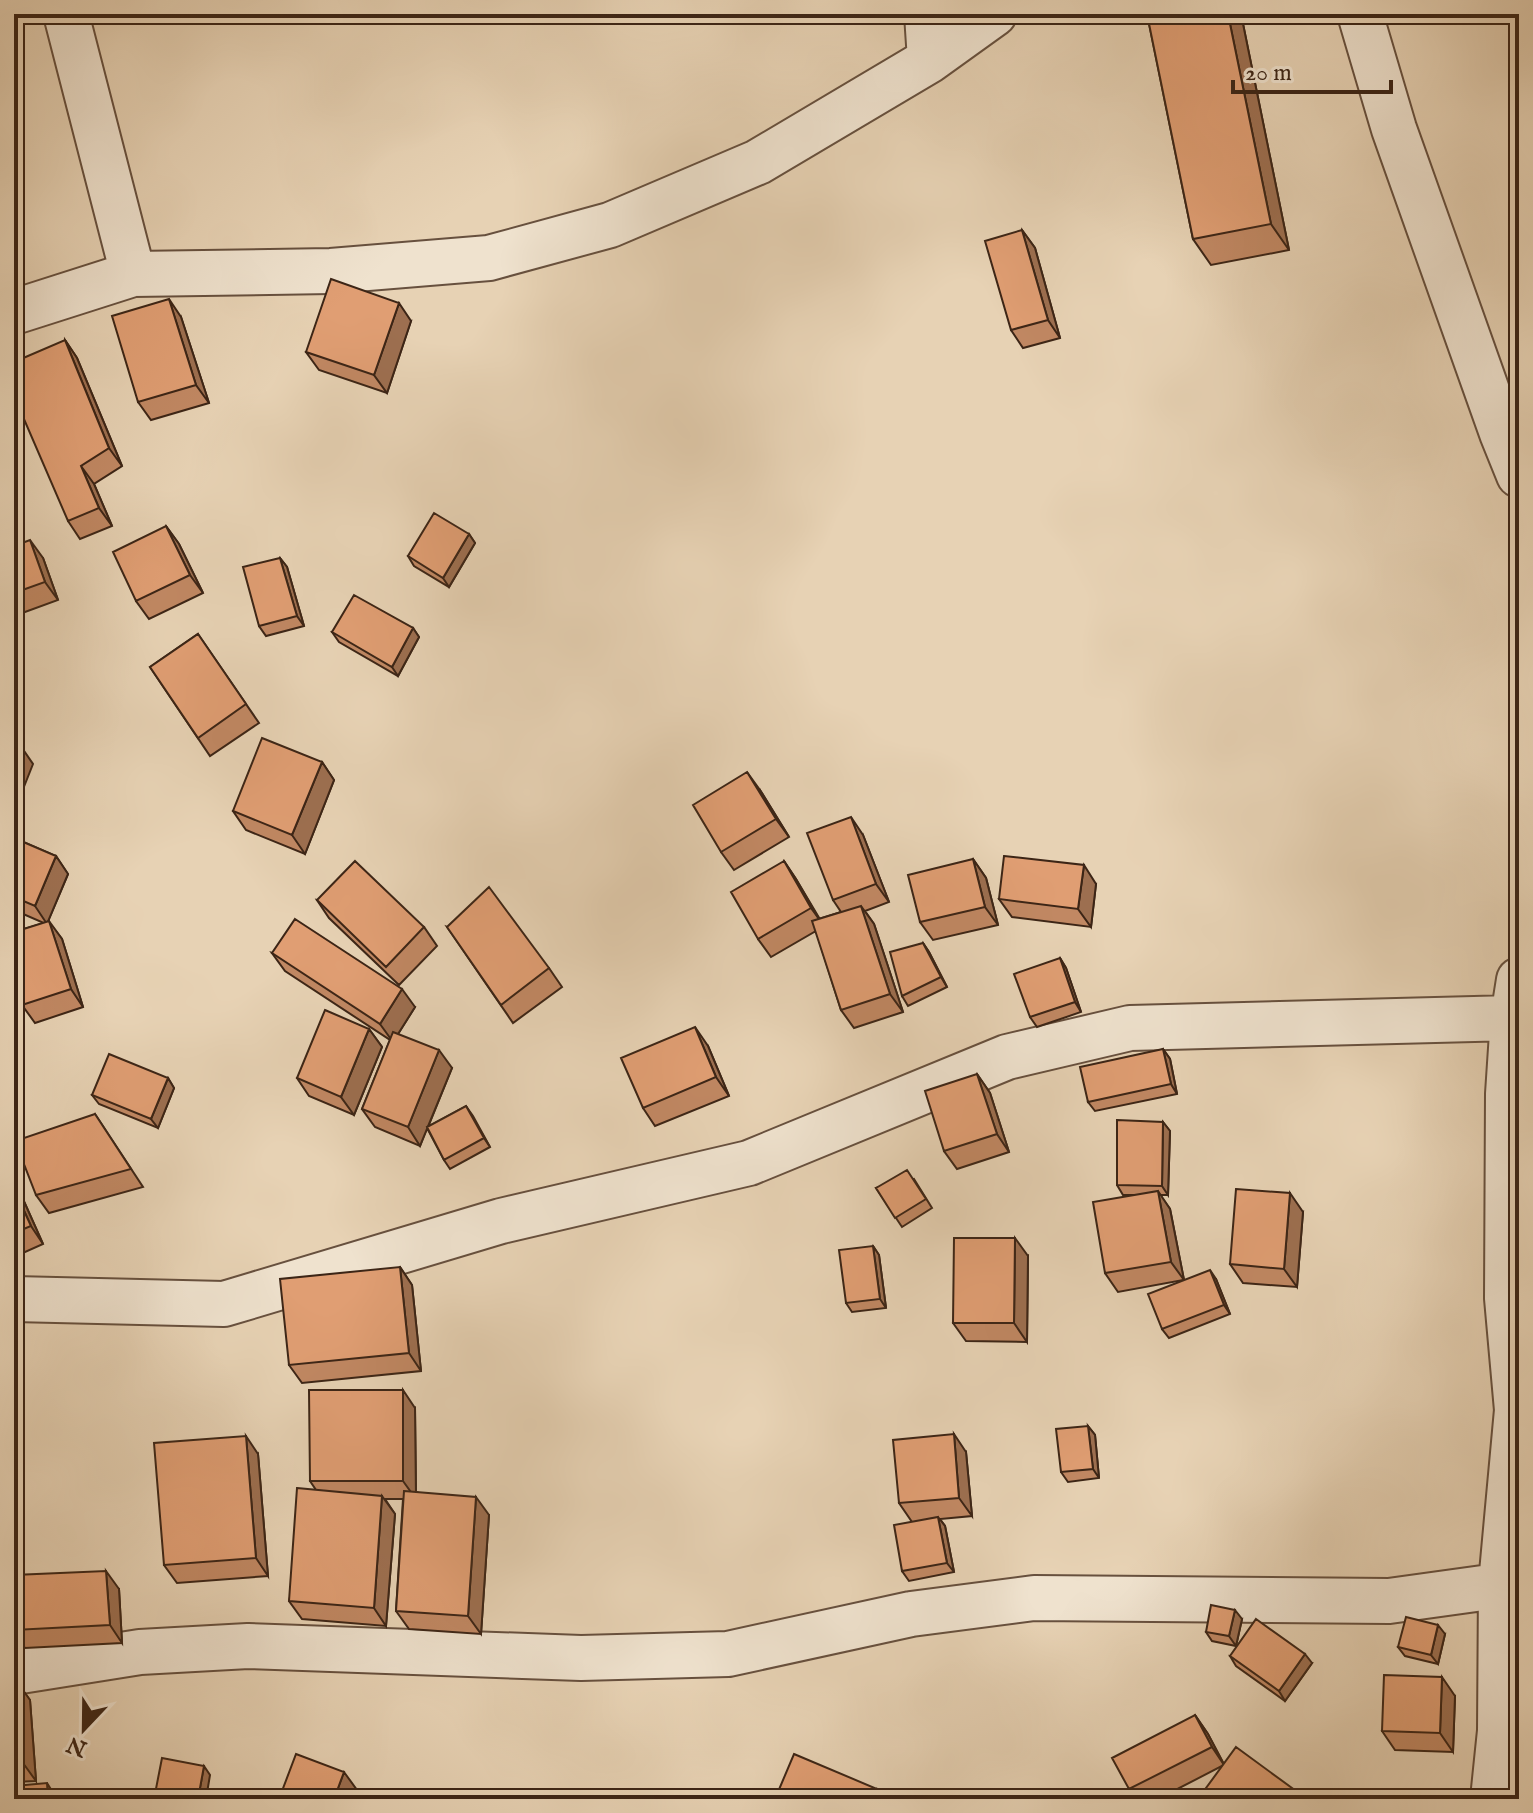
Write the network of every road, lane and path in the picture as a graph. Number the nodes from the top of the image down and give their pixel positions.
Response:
1 (66, 14) edge
2 (927, 14) edge
3 (994, 14) edge
4 (1360, 14) edge
5 (930, 60) junction
6 (133, 274) junction
7 (14, 312) edge
8 (1519, 475) edge
9 (1517, 1004) edge
10 (1513, 1180) edge
11 (14, 1299) edge
12 (1518, 1410) edge
13 (1510, 1583) edge
14 (14, 1672) edge
15 (1493, 1799) edge

1 - 6 street
2 - 5 street
3 - 5 street
4 - 8 street
5 - 6 street
6 - 7 street
9 - 10 street
9 - 11 street
10 - 12 street
12 - 13 street
13 - 14 street
13 - 15 street

